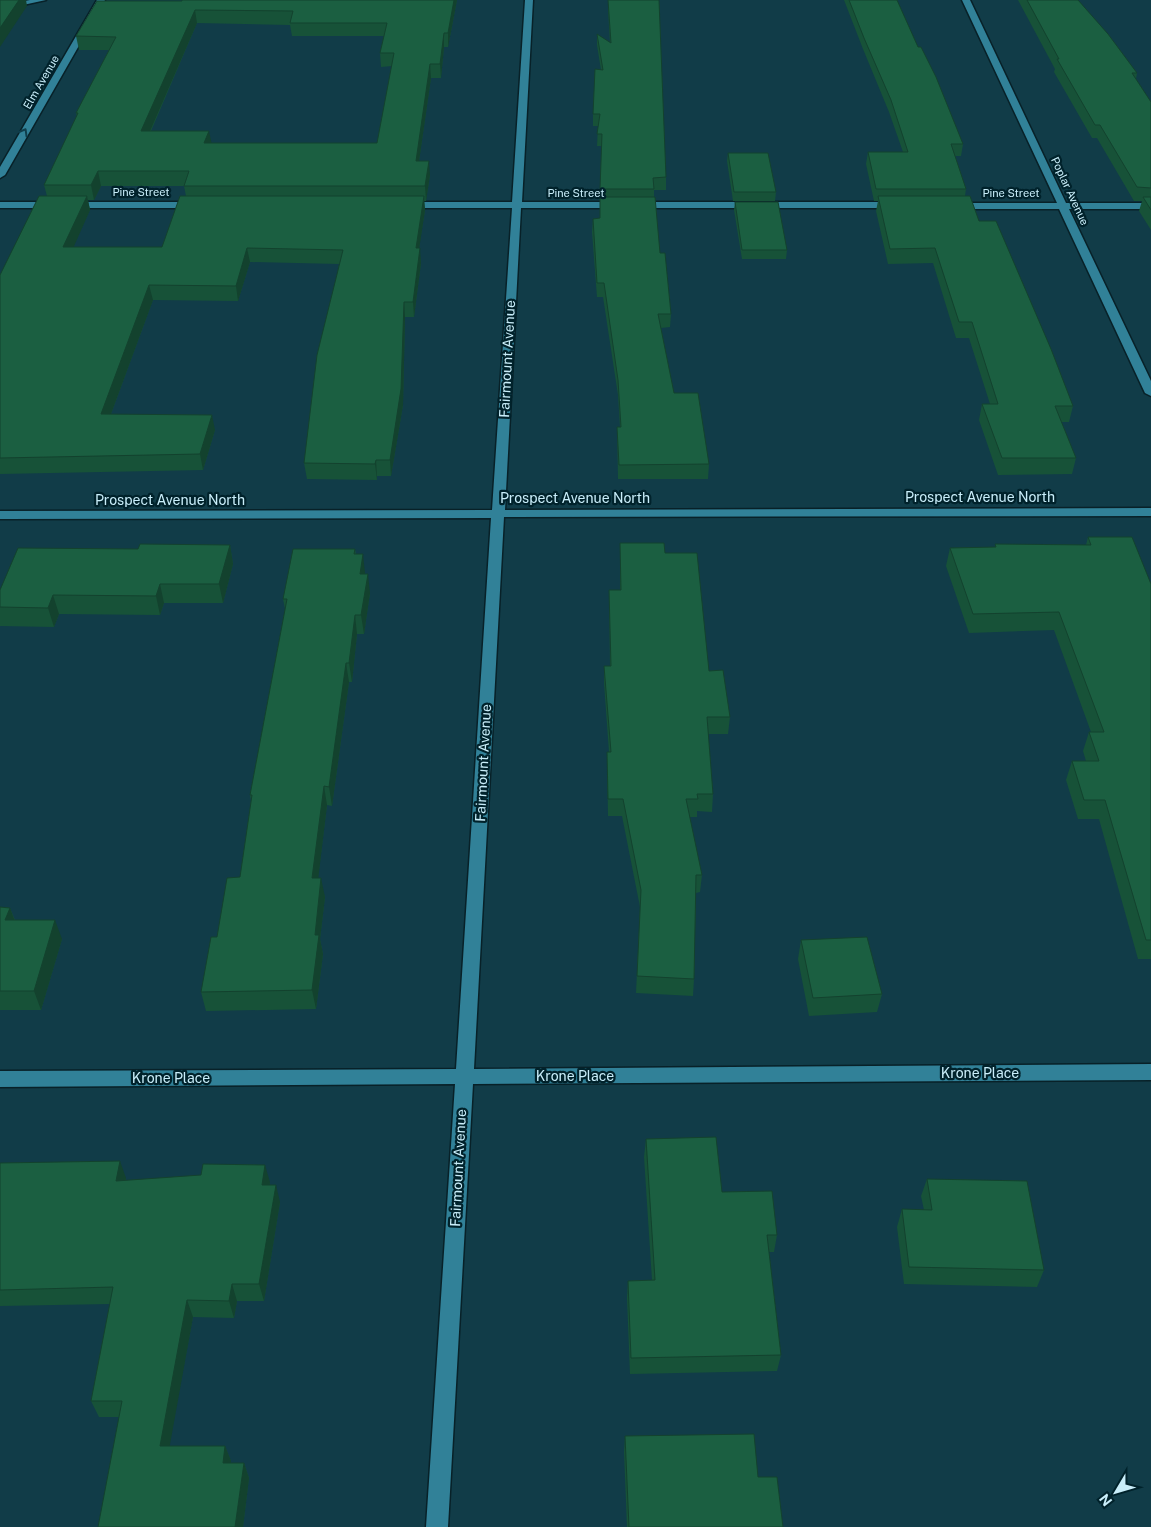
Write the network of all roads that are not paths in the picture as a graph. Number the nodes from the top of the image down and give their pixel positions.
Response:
1 (42, 0) edge
2 (101, 0) edge
3 (529, 0) edge
4 (966, 0) edge
5 (0, 8) edge
6 (0, 175) edge
7 (0, 205) edge
8 (209, 205) edge
9 (397, 205) edge
10 (516, 205) junction
11 (904, 206) edge
12 (944, 206) edge
13 (1063, 206) junction
14 (1151, 206) edge
15 (1151, 393) edge
16 (1151, 512) edge
17 (498, 514) junction
18 (0, 515) edge
19 (1151, 1072) edge
20 (464, 1076) junction
21 (0, 1079) edge
22 (437, 1527) edge

1 - 5 street
6 -> 2 street, Elm Avenue
3 - 10 street, Fairmount Avenue
4 - 13 street, Poplar Avenue
7 - 8 street, Pine Street
9 - 10 street, Pine Street
10 - 11 street, Pine Street
10 - 17 street, Fairmount Avenue
12 - 13 street, Pine Street
13 - 14 street, Pine Street
13 - 15 street, Poplar Avenue
16 - 17 street, Prospect Avenue North
17 - 18 street, Prospect Avenue North
17 - 20 street, Fairmount Avenue
19 - 20 street, Krone Place
20 - 21 street, Krone Place
20 - 22 street, Fairmount Avenue

